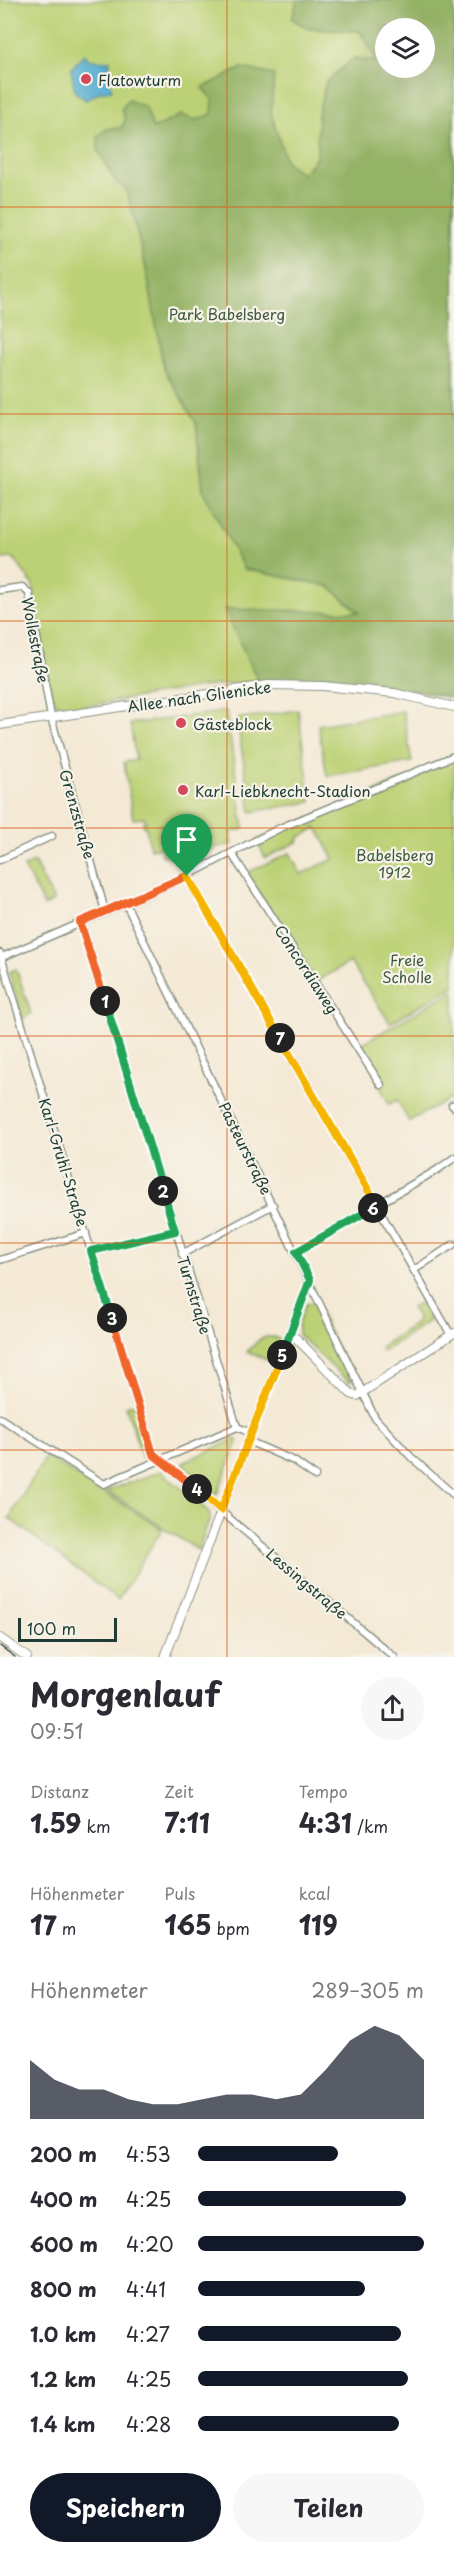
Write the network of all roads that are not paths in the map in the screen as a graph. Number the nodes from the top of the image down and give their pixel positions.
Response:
1 (0, 590) edge
2 (454, 707) edge
3 (51, 717) junction
4 (0, 725) edge
5 (454, 756) edge
6 (52, 836) dead end
7 (232, 854) junction
8 (0, 860) edge
9 (187, 876) junction
10 (126, 904) junction
11 (105, 911) junction
12 (80, 922) junction
13 (0, 956) edge
14 (381, 1085) dead end
15 (454, 1158) edge
16 (273, 1205) junction
17 (377, 1205) junction
18 (175, 1231) junction
19 (86, 1233) junction
20 (454, 1244) edge
21 (91, 1251) junction
22 (296, 1252) junction
23 (182, 1254) junction
24 (0, 1260) edge
25 (414, 1270) junction
26 (310, 1280) junction
27 (453, 1334) edge
28 (289, 1335) junction
29 (364, 1393) junction
30 (0, 1418) edge
31 (237, 1427) junction
32 (249, 1437) junction
33 (162, 1460) junction
34 (315, 1476) dead end
35 (454, 1495) edge
36 (221, 1510) junction
37 (0, 1638) edge
38 (27, 1657) edge
39 (165, 1657) edge
40 (394, 1657) edge

1 - 3 street, Wollestraße
2 - 3 street, Allee nach Glienicke
3 - 4 street, Allee nach Glienicke
3 - 11 street, Grenzstraße
5 - 7 street
6 - 8 street
7 - 9 street
7 - 14 street, Concordiaweg
9 - 10 street
9 - 17 street
10 - 11 street
10 - 16 street, Pasteurstraße
11 - 12 street
12 - 13 street
12 - 18 street, Turnstraße
13 - 19 street, Karl-Gruhl-Straße
15 - 17 street
16 - 22 street, Pasteurstraße
16 - 23 street
17 - 22 street
17 - 25 street
18 - 21 street
18 - 23 street, Turnstraße
19 - 21 street, Karl-Gruhl-Straße
19 - 24 street
20 - 25 street
21 - 33 street, Karl-Gruhl-Straße
22 - 26 street, Pasteurstraße
23 - 31 street, Turnstraße
25 - 27 street
26 - 28 street
26 - 29 street, Pasteurstraße
27 - 29 street
28 - 29 street
28 - 32 street
29 - 35 street, Pasteurstraße
30 - 33 street
31 - 32 street
31 - 33 street
32 - 34 street
32 - 36 street
33 - 36 street, Karl-Gruhl-Straße
36 - 39 street
36 - 40 street, Lessingstraße
37 - 38 street

